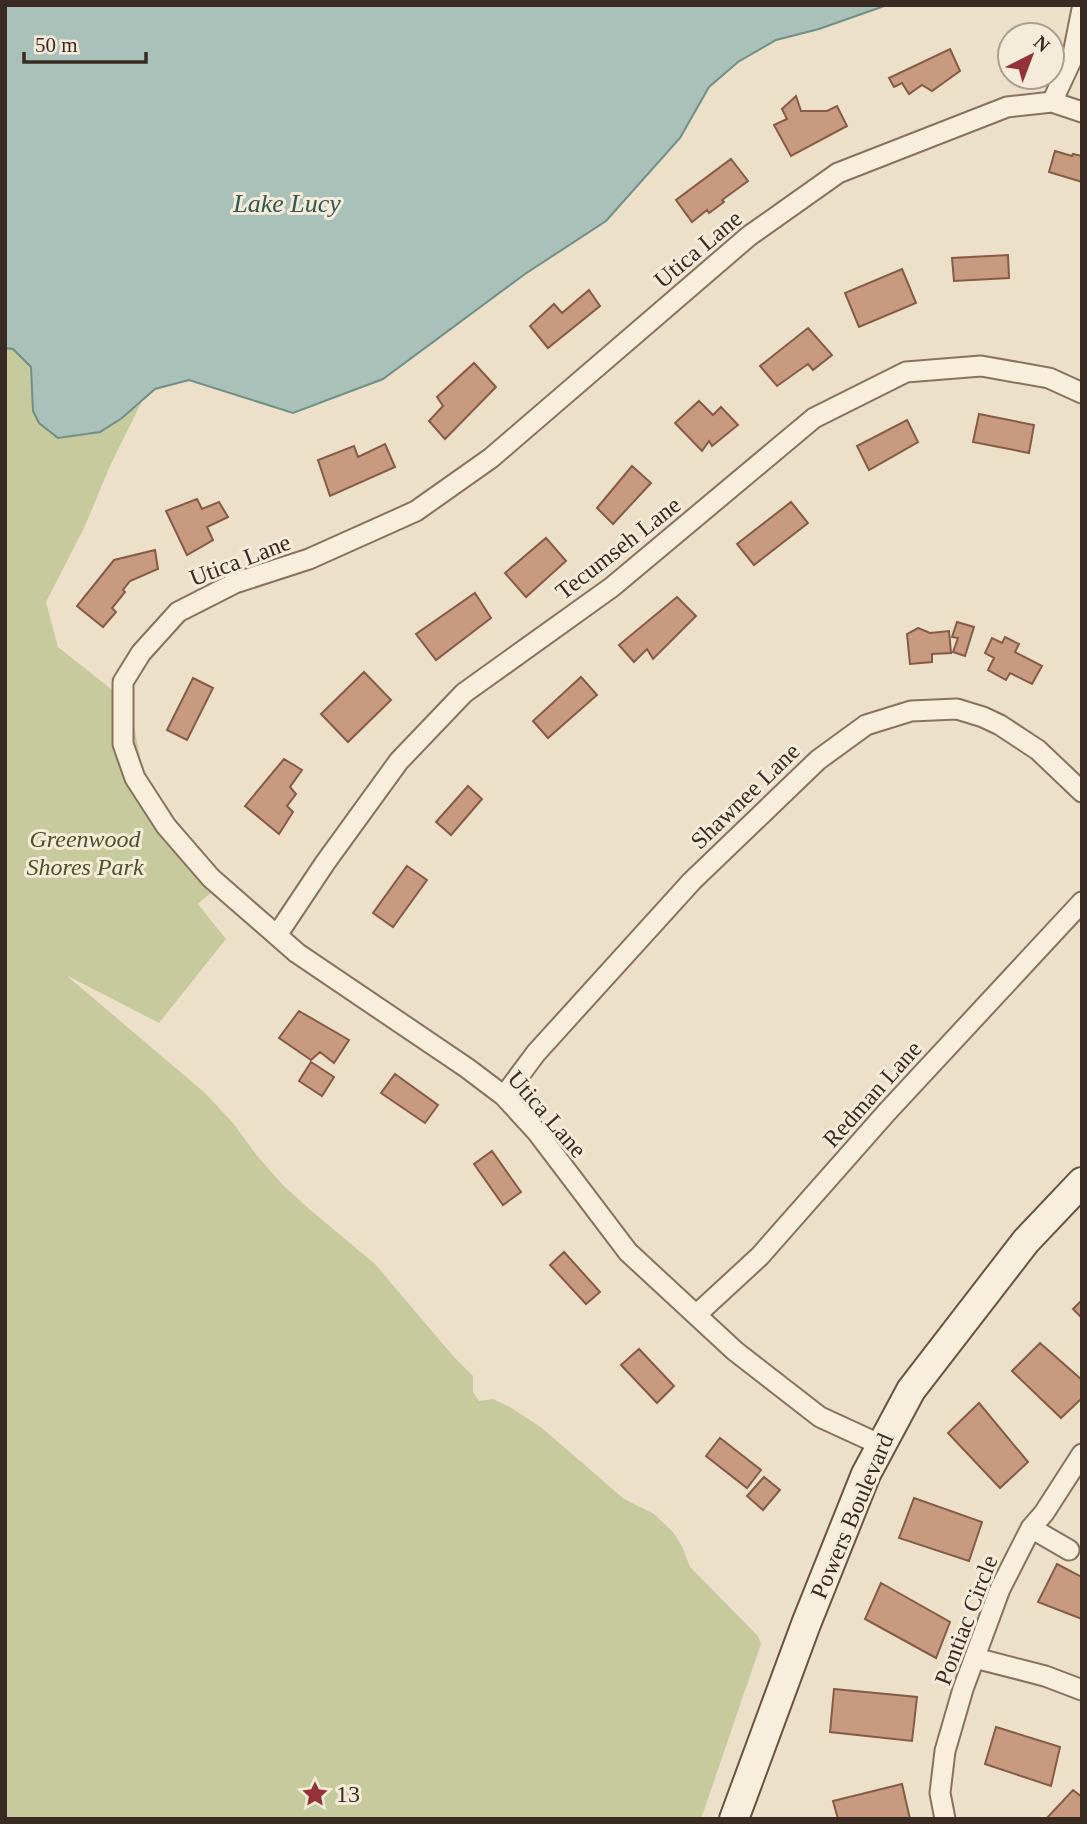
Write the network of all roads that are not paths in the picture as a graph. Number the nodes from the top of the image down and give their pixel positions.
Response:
1 (1082, 9) edge
2 (1052, 102) junction
3 (1082, 112) edge
4 (1082, 393) edge
5 (1082, 792) edge
6 (1082, 902) edge
7 (277, 935) junction
8 (504, 1096) junction
9 (1082, 1182) edge
10 (696, 1315) junction
11 (881, 1445) junction
12 (1082, 1454) edge
13 (1031, 1528) junction
14 (1069, 1550) dead end
15 (975, 1658) junction
16 (1082, 1690) edge
17 (734, 1819) edge
18 (945, 1819) edge

1 - 2 street
2 - 3 street, Utica Lane
2 - 7 street, Utica Lane
4 - 7 street, Tecumseh Lane
5 - 8 street, Shawnee Lane
6 - 10 street, Redman Lane
7 - 8 street, Utica Lane
8 - 10 street, Utica Lane
9 - 11 main road, Powers Boulevard
10 - 11 street, Utica Lane
11 - 17 main road, Powers Boulevard
12 - 13 street, Pontiac Circle
13 - 14 street
13 - 15 street, Pontiac Circle
15 - 16 street
15 - 18 street, Pontiac Circle

